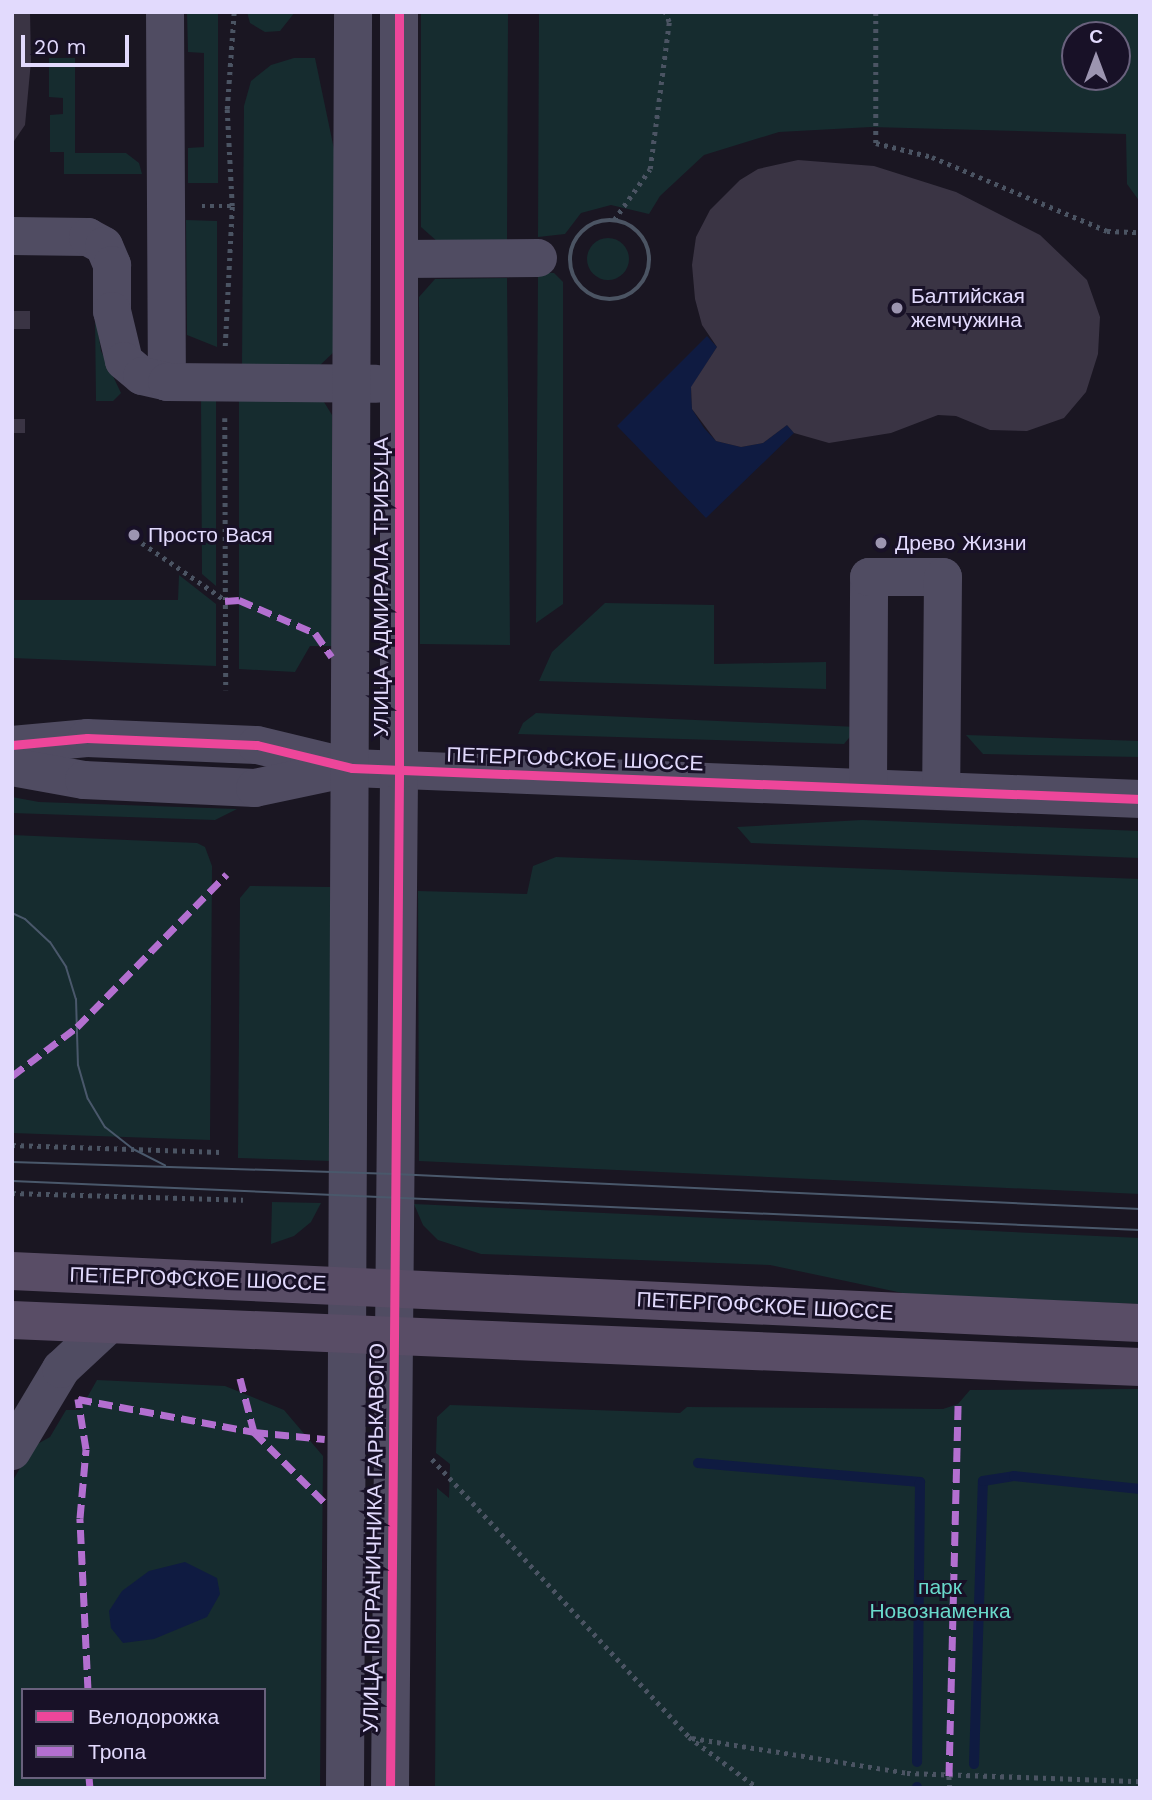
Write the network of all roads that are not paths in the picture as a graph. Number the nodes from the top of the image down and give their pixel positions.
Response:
1 (165, 12) edge
2 (353, 12) edge
3 (399, 12) edge
4 (12, 236) edge
5 (538, 258) dead end
6 (399, 259) junction
7 (167, 382) junction
8 (353, 384) junction
9 (399, 384) junction
10 (12, 745) edge
11 (12, 767) edge
12 (352, 768) junction
13 (399, 770) junction
14 (868, 788) junction
15 (941, 791) junction
16 (1140, 799) edge
17 (12, 1271) edge
18 (348, 1285) junction
19 (394, 1288) junction
20 (12, 1320) edge
21 (1140, 1323) edge
22 (108, 1325) junction
23 (348, 1333) junction
24 (394, 1335) junction
25 (1140, 1367) edge
26 (12, 1451) edge
27 (345, 1788) edge
28 (390, 1788) edge

1 - 7 street
2 - 8 street, УЛИЦА АДМИРАЛА ТРИБУЦА
3 - 6 street, УЛИЦА АДМИРАЛА ТРИБУЦА
4 - 7 street
5 - 6 street
6 - 9 street, УЛИЦА АДМИРАЛА ТРИБУЦА
7 - 8 street
8 - 9 street
8 - 12 street, УЛИЦА АДМИРАЛА ТРИБУЦА
9 - 13 street, УЛИЦА АДМИРАЛА ТРИБУЦА
10 - 12 street, ПЕТЕРГОФСКОЕ ШОССЕ
11 - 12 street, ПЕТЕРГОФСКОЕ ШОССЕ
12 - 13 street, ПЕТЕРГОФСКОЕ ШОССЕ
12 - 18 street, УЛИЦА АДМИРАЛА ТРИБУЦА
13 - 14 street, ПЕТЕРГОФСКОЕ ШОССЕ
13 - 19 street, УЛИЦА АДМИРАЛА ТРИБУЦА
14 - 15 street, ПЕТЕРГОФСКОЕ ШОССЕ
14 - 15 street
15 - 16 street, ПЕТЕРГОФСКОЕ ШОССЕ
17 - 18 main road, ПЕТЕРГОФСКОЕ ШОССЕ
18 - 19 main road, ПЕТЕРГОФСКОЕ ШОССЕ
18 - 23 street, УЛИЦА ПОГРАНИЧНИКА ГАРЬКАВОГО
19 - 21 main road, ПЕТЕРГОФСКОЕ ШОССЕ
19 - 24 street, УЛИЦА ПОГРАНИЧНИКА ГАРЬКАВОГО
20 - 22 main road
22 - 23 main road
22 - 26 street
23 - 24 main road
23 - 27 street, УЛИЦА ПОГРАНИЧНИКА ГАРЬКАВОГО
24 - 25 main road
24 - 28 street, УЛИЦА ПОГРАНИЧНИКА ГАРЬКАВОГО

